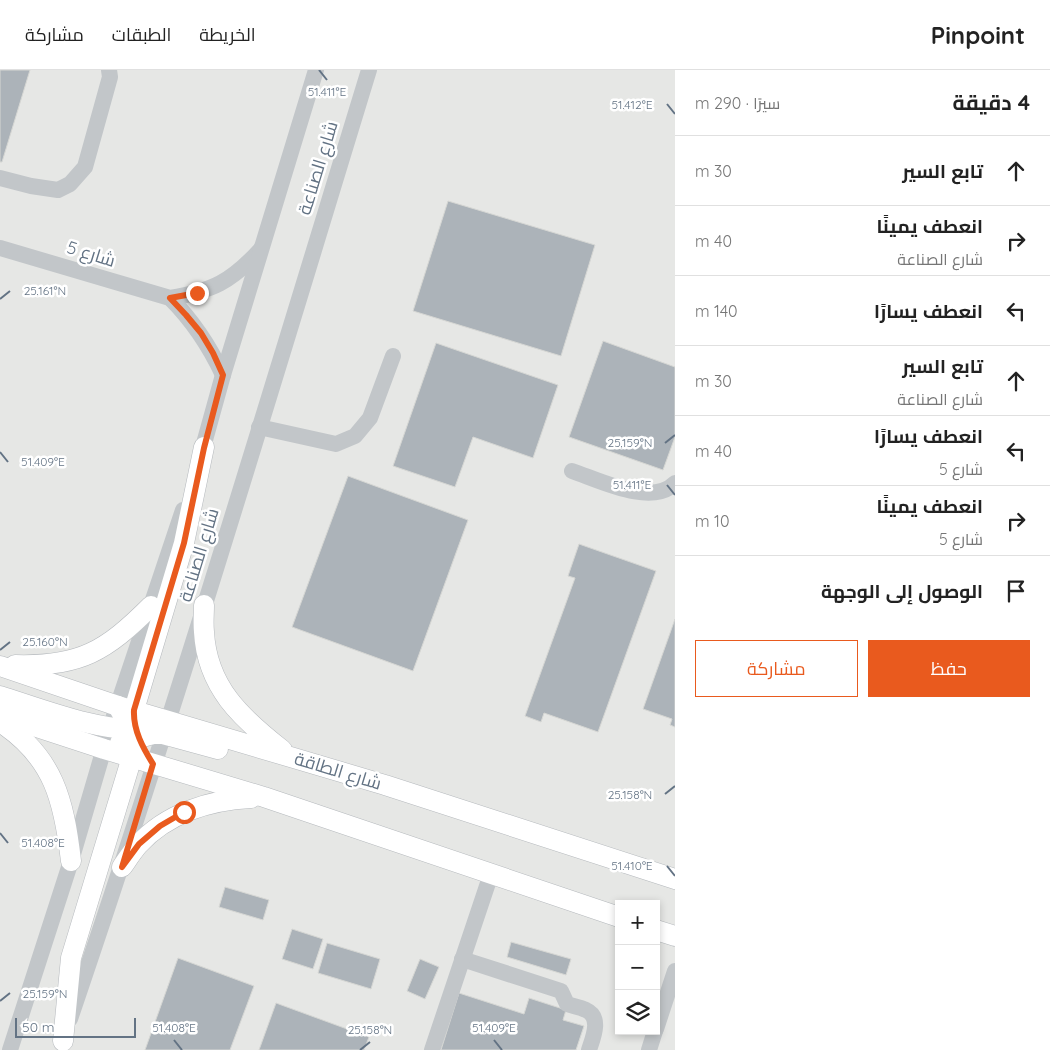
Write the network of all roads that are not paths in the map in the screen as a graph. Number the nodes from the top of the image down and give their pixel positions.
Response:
1 (108, 70) edge
2 (316, 70) edge
3 (369, 70) edge
4 (0, 178) edge
5 (263, 247) junction
6 (0, 248) edge
7 (170, 298) junction
8 (393, 356) dead end
9 (223, 375) junction
10 (259, 428) junction
11 (204, 448) junction
12 (572, 471) dead end
13 (675, 483) edge
14 (204, 605) junction
15 (151, 606) junction
16 (0, 666) edge
17 (0, 696) edge
18 (0, 715) edge
19 (0, 722) edge
20 (166, 727) junction
21 (129, 729) junction
22 (104, 749) junction
23 (289, 756) junction
24 (153, 764) junction
25 (385, 785) junction
26 (264, 797) junction
27 (70, 861) junction
28 (122, 867) junction
29 (491, 874) junction
30 (675, 878) edge
31 (615, 916) edge
32 (660, 931) edge
33 (675, 936) edge
34 (462, 958) junction
35 (675, 971) edge
36 (660, 1018) edge
37 (654, 1035) edge
38 (62, 1045) edge
39 (10, 1050) edge
40 (432, 1050) edge
41 (589, 1050) edge
42 (649, 1050) edge

1 - 4 street
2 - 5 street, شارع الصناعة
3 - 10 street, شارع الصناعة
5 - 7 street, شارع 5
5 - 9 street, شارع الصناعة
6 - 7 street, شارع 5
7 - 9 street
8 - 10 street
9 - 11 street, شارع الصناعة
10 - 14 street, شارع الصناعة
11 - 15 street, شارع الصناعة
11 - 21 main road
12 - 13 street
14 - 20 street, شارع الصناعة
14 - 23 main road
15 - 16 main road
15 - 21 street, شارع الصناعة
16 - 21 main road
17 - 21 main road
18 - 22 main road
19 - 27 main road
20 - 21 main road
20 - 23 main road, شارع الطاقة
20 - 24 street, شارع الصناعة
20 - 25 main road
21 - 22 main road
21 - 22 street, شارع الصناعة
21 - 24 main road
21 - 38 main road
22 - 27 street, شارع الصناعة
23 - 25 main road, شارع الطاقة
24 - 26 main road
24 - 28 street, شارع الصناعة
25 - 30 main road, شارع الطاقة
26 - 28 main road
26 - 29 main road
27 - 39 street, شارع الصناعة
28 - 38 street, شارع الصناعة
29 - 31 main road
29 - 34 street
32 - 33 main road
34 - 40 street
34 - 41 street
35 - 36 street
37 - 42 street

